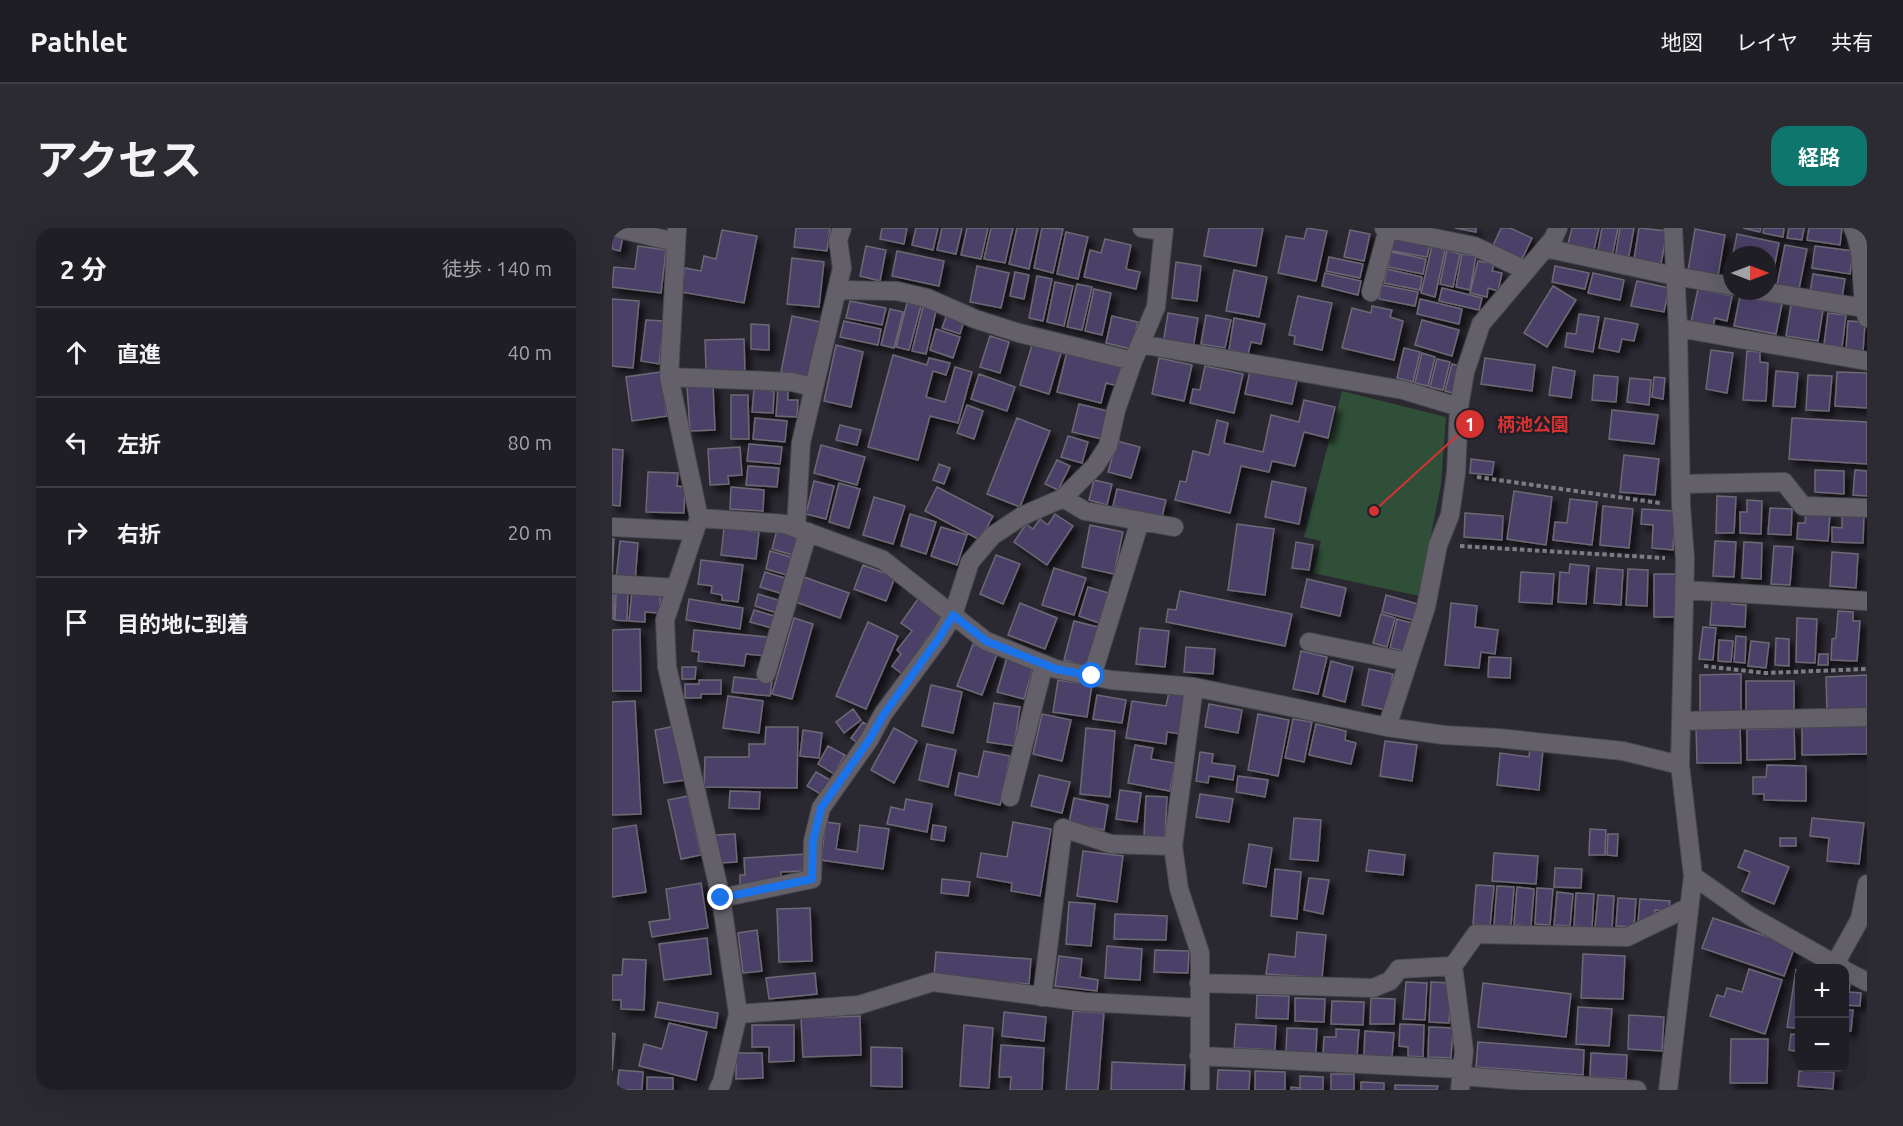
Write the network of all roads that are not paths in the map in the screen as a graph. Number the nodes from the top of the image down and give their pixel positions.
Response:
1 (616, 228) edge
2 (842, 228) edge
3 (1142, 228) edge
4 (1386, 228) edge
5 (1558, 228) edge
6 (1673, 228) edge
7 (1853, 228) edge
8 (1163, 229) edge
9 (676, 235) edge
10 (1545, 248) junction
11 (1525, 270) junction
12 (1675, 276) junction
13 (1723, 284) edge
14 (837, 290) junction
15 (1371, 292) dead end
16 (1777, 293) edge
17 (1865, 303) edge
18 (1678, 328) junction
19 (1137, 353) junction
20 (1867, 361) edge
21 (669, 377) junction
22 (813, 387) junction
23 (1459, 407) junction
24 (1680, 484) junction
25 (1063, 498) junction
26 (1867, 508) edge
27 (1140, 521) junction
28 (697, 525) junction
29 (612, 527) edge
30 (1174, 527) dead end
31 (802, 530) junction
32 (612, 584) edge
33 (675, 588) junction
34 (1684, 590) junction
35 (1867, 601) edge
36 (953, 615) junction
37 (1309, 642) dead end
38 (1408, 662) junction
39 (1044, 664) junction
40 (766, 674) dead end
41 (1092, 676) junction
42 (1194, 687) junction
43 (1867, 717) edge
44 (1681, 721) junction
45 (1387, 727) junction
46 (1680, 765) junction
47 (1010, 797) dead end
48 (1173, 846) junction
49 (1693, 876) junction
50 (1867, 884) edge
51 (721, 898) junction
52 (1689, 907) junction
53 (1833, 964) edge
54 (1842, 964) edge
55 (1453, 966) junction
56 (1849, 973) edge
57 (1867, 982) edge
58 (1199, 983) junction
59 (1042, 997) junction
60 (1199, 1008) junction
61 (738, 1014) junction
62 (1199, 1056) junction
63 (1461, 1078) edge
64 (718, 1090) edge
65 (1200, 1090) edge
66 (1637, 1090) edge
67 (1668, 1090) edge

1 - 9 street
2 - 14 street
3 - 8 street
4 - 11 street
4 - 15 street
5 - 10 street
6 - 12 street
7 - 17 street
8 - 19 street
9 - 21 street
10 - 11 street
10 - 12 street
11 - 23 street
12 - 13 street
12 - 18 street
14 - 19 street
14 - 22 street
16 - 17 street
18 - 20 street
18 - 24 street
19 - 23 street
19 - 25 street
21 - 22 street
21 - 28 street
22 - 31 street
23 - 38 street
24 - 26 street
24 - 34 street
25 - 27 street
25 - 36 street
27 - 30 street
27 - 41 street
28 - 29 street
28 - 31 street
28 - 33 street
31 - 36 street
31 - 40 street
32 - 33 street
33 - 51 street
34 - 35 street
34 - 44 street
36 - 39 street
36 - 51 street
37 - 38 street
38 - 45 street
39 - 41 street
39 - 47 street
41 - 42 street
42 - 45 street
42 - 48 street
43 - 44 street
44 - 46 street
45 - 46 street
46 - 49 street
48 - 58 street
48 - 59 street
49 - 52 street
49 - 53 street
50 - 54 street
51 - 61 street
52 - 55 street
52 - 67 street
55 - 58 street
55 - 63 street
56 - 57 street
58 - 60 street
59 - 60 street
59 - 61 street
60 - 62 street
61 - 64 street
62 - 63 street
62 - 65 street
63 - 66 street

